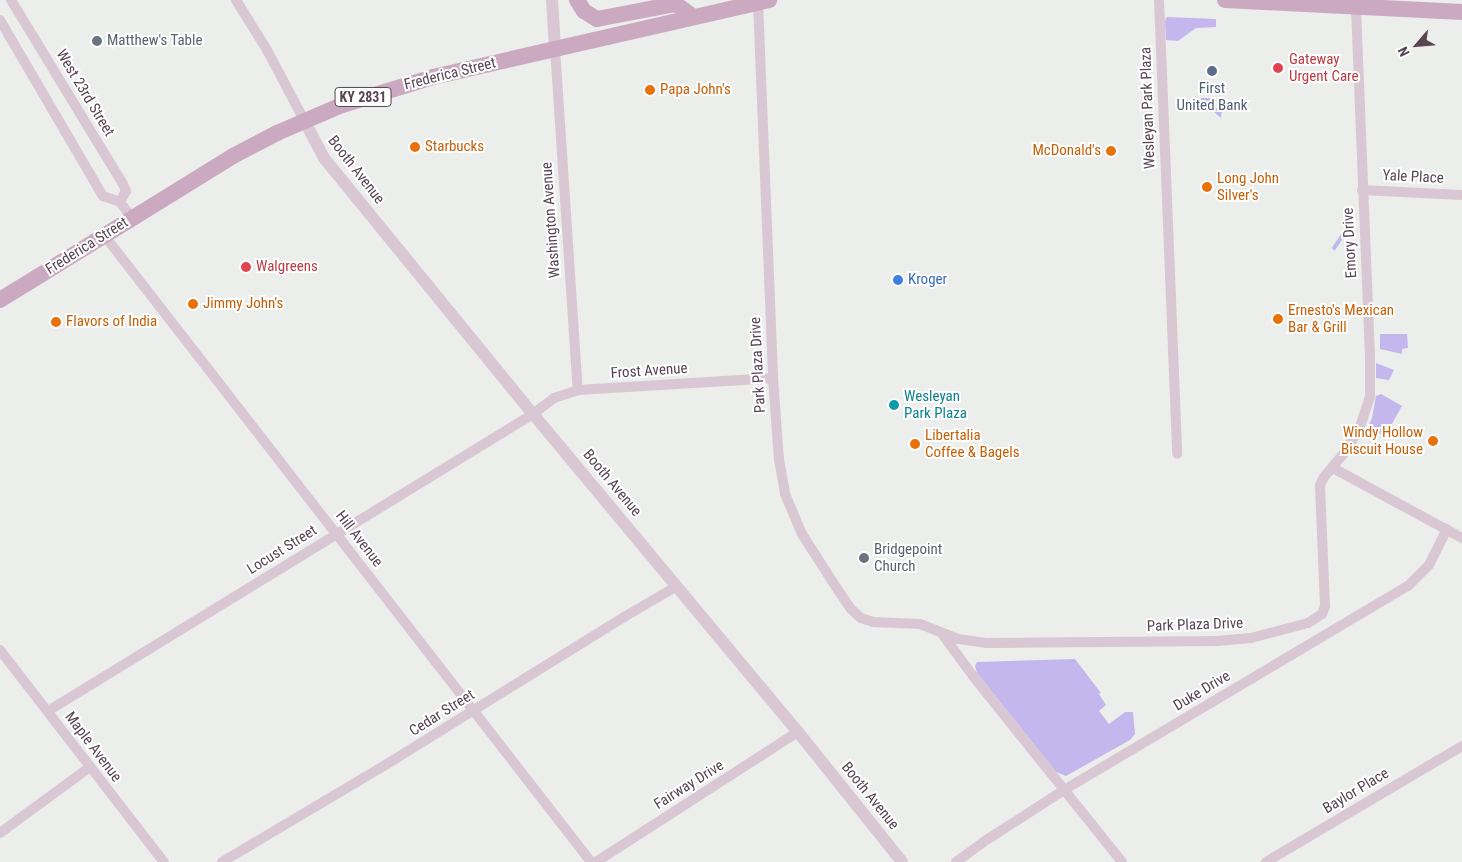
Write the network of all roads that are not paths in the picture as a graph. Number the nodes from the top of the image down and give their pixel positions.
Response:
1 (11, 0) edge
2 (236, 0) edge
3 (552, 0) edge
4 (577, 0) edge
5 (1159, 0) edge
6 (1225, 0) edge
7 (763, 1) edge
8 (1356, 7) junction
9 (1462, 12) edge
10 (693, 17) junction
11 (0, 20) edge
12 (555, 48) junction
13 (304, 120) junction
14 (1362, 190) junction
15 (1462, 195) edge
16 (120, 202) junction
17 (132, 218) junction
18 (104, 235) junction
19 (0, 300) edge
20 (773, 378) junction
21 (578, 390) junction
22 (533, 414) junction
23 (1177, 454) dead end
24 (1333, 468) junction
25 (1447, 530) junction
26 (336, 534) junction
27 (1462, 538) edge
28 (677, 586) junction
29 (944, 635) junction
30 (0, 650) edge
31 (474, 711) junction
32 (48, 712) junction
33 (798, 732) junction
34 (1462, 746) edge
35 (90, 767) junction
36 (1064, 790) junction
37 (0, 834) edge
38 (164, 862) edge
39 (222, 862) edge
40 (590, 862) edge
41 (596, 862) edge
42 (902, 862) edge
43 (956, 862) edge
44 (1122, 862) edge
45 (1266, 862) edge

1 - 16 street, West 23rd Street
2 - 13 street
3 - 12 street
4 - 10 main road
5 - 23 street, Wesleyan Park Plaza
6 - 8 main road
7 - 10 main road, Frederica Street / KY 2831
7 - 20 street, Park Plaza Drive
8 - 9 main road
8 - 14 street, Emory Drive
10 - 12 main road, Frederica Street / KY 2831
11 - 16 street
12 - 13 main road, Frederica Street / KY 2831
12 - 21 street, Washington Avenue
13 - 17 main road, Frederica Street / KY 2831
13 - 22 street, Booth Avenue
14 - 15 street, Yale Place
14 - 24 street, Emory Drive
16 - 17 street
17 - 18 main road, Frederica Street / KY 2831
18 - 19 main road, Frederica Street / KY 2831
18 - 26 street, Hill Avenue
20 - 21 street, Frost Avenue
20 - 29 street, Park Plaza Drive
21 - 22 street, Frost Avenue
22 - 26 street, Locust Street
22 - 28 street, Booth Avenue
24 - 25 street
24 - 29 street, Park Plaza Drive
25 - 27 street
25 - 36 street, Duke Drive
26 - 31 street, Hill Avenue
26 - 32 street, Locust Street
28 - 31 street, Cedar Street
28 - 33 street, Booth Avenue
29 - 36 street, Park Plaza Drive
30 - 32 street, Maple Avenue
31 - 39 street, Cedar Street
31 - 40 street, Hill Avenue
32 - 35 street, Maple Avenue
33 - 41 street, Fairway Drive
33 - 42 street, Booth Avenue
34 - 45 street, Baylor Place
35 - 37 street
35 - 38 street, Maple Avenue
36 - 43 street, Duke Drive
36 - 44 street, Park Plaza Drive

